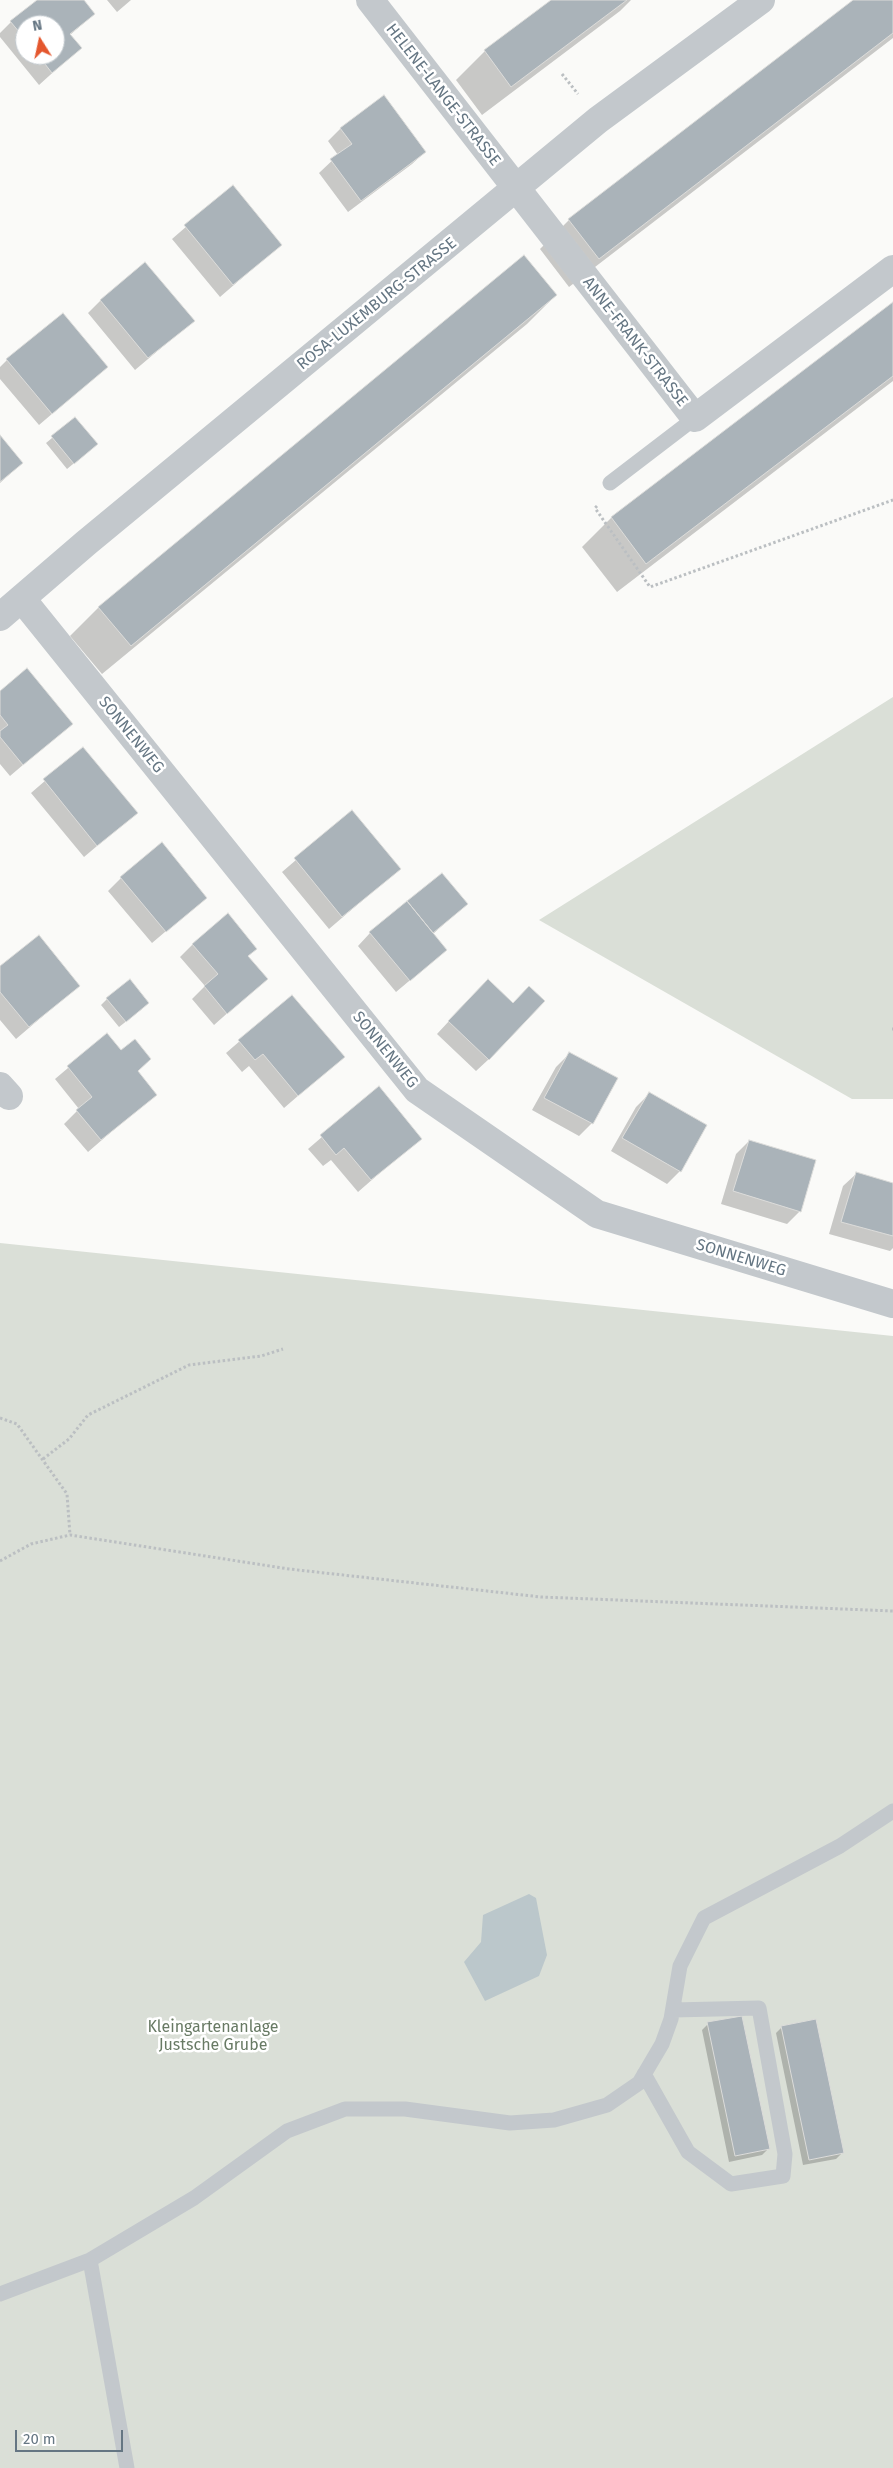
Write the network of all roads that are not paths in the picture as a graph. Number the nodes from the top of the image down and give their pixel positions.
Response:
1 (370, 0) edge
2 (761, 0) edge
3 (516, 190) junction
4 (893, 269) edge
5 (695, 418) junction
6 (610, 484) road end
7 (22, 599) junction
8 (0, 617) edge
9 (893, 1304) edge
10 (893, 1811) edge
11 (673, 2010) junction
12 (644, 2074) junction
13 (90, 2260) junction
14 (0, 2294) edge
15 (127, 2468) edge

1 - 3 street, HELENE-LANGE-STRASSE
2 - 3 street, ROSA-LUXEMBURG-STRASSE
3 - 5 street, ANNE-FRANK-STRASSE
3 - 7 street, ROSA-LUXEMBURG-STRASSE
4 - 5 street, ANNE-FRANK-STRASSE
5 - 6 lane
7 - 8 street, ROSA-LUXEMBURG-STRASSE
7 - 9 street, SONNENWEG
10 - 11 lane
11 - 12 lane
11 - 12 lane
12 - 13 lane
13 - 14 lane
13 - 15 lane

